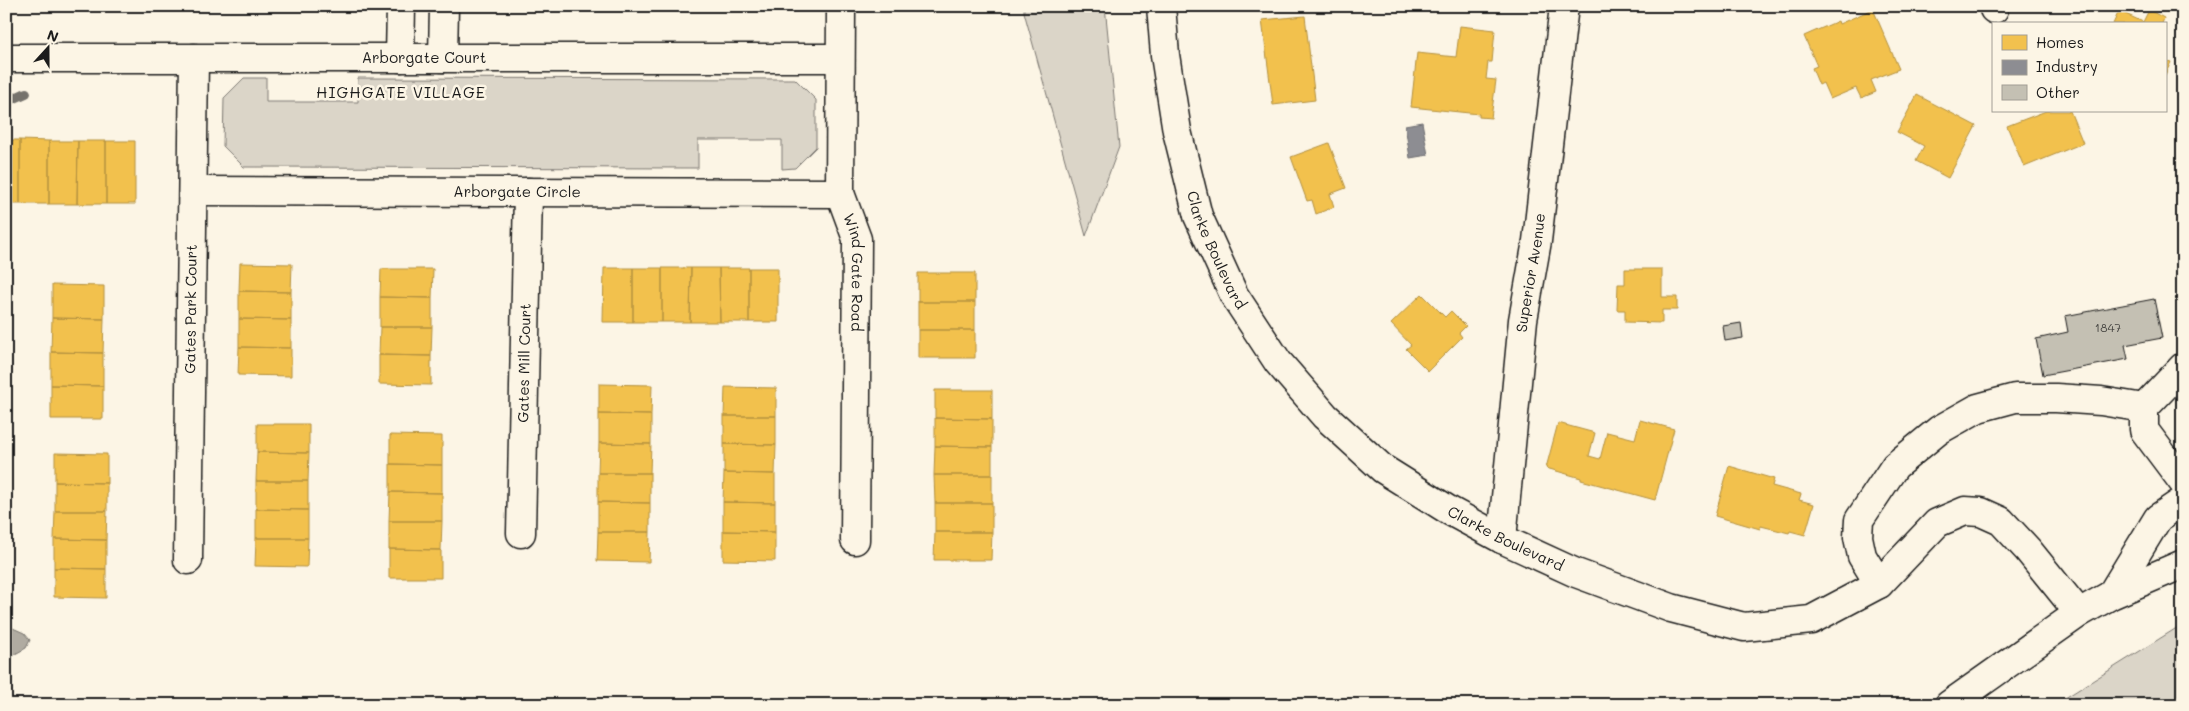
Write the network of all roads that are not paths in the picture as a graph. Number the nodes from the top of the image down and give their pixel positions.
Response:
1 (400, 6) edge
2 (444, 6) edge
3 (841, 6) edge
4 (1162, 6) edge
5 (1564, 6) edge
6 (6, 58) edge
7 (194, 58) junction
8 (400, 58) junction
9 (442, 58) junction
10 (840, 58) junction
11 (193, 192) junction
12 (528, 192) junction
13 (840, 194) junction
14 (2183, 367) edge
15 (2144, 408) junction
16 (2183, 482) edge
17 (2183, 501) edge
18 (521, 533) dead end
19 (855, 540) dead end
20 (1502, 540) junction
21 (188, 560) dead end
22 (2183, 564) edge
23 (2183, 581) edge
24 (1879, 584) junction
25 (2111, 596) junction
26 (2079, 613) junction
27 (1949, 705) edge

1 - 8 street
2 - 9 street
3 - 10 street, Wind Gate Road
4 - 20 street, Clarke Boulevard
5 - 20 street, Superior Avenue
6 - 7 street, Arborgate Court
7 - 8 street, Arborgate Court
7 - 11 street, Gates Park Court
8 - 9 street, Arborgate Court
9 - 10 street, Arborgate Court
10 - 13 street, Wind Gate Road
11 - 12 street, Arborgate Circle
11 - 21 street, Gates Park Court
12 - 13 street, Arborgate Circle
12 - 18 street, Gates Mill Court
13 - 19 street, Wind Gate Road
14 - 15 street
15 - 16 street
15 - 24 street
17 - 25 street
20 - 24 street, Clarke Boulevard
22 - 25 street
23 - 25 street
24 - 26 street, Clarke Boulevard
25 - 26 street
26 - 27 street

